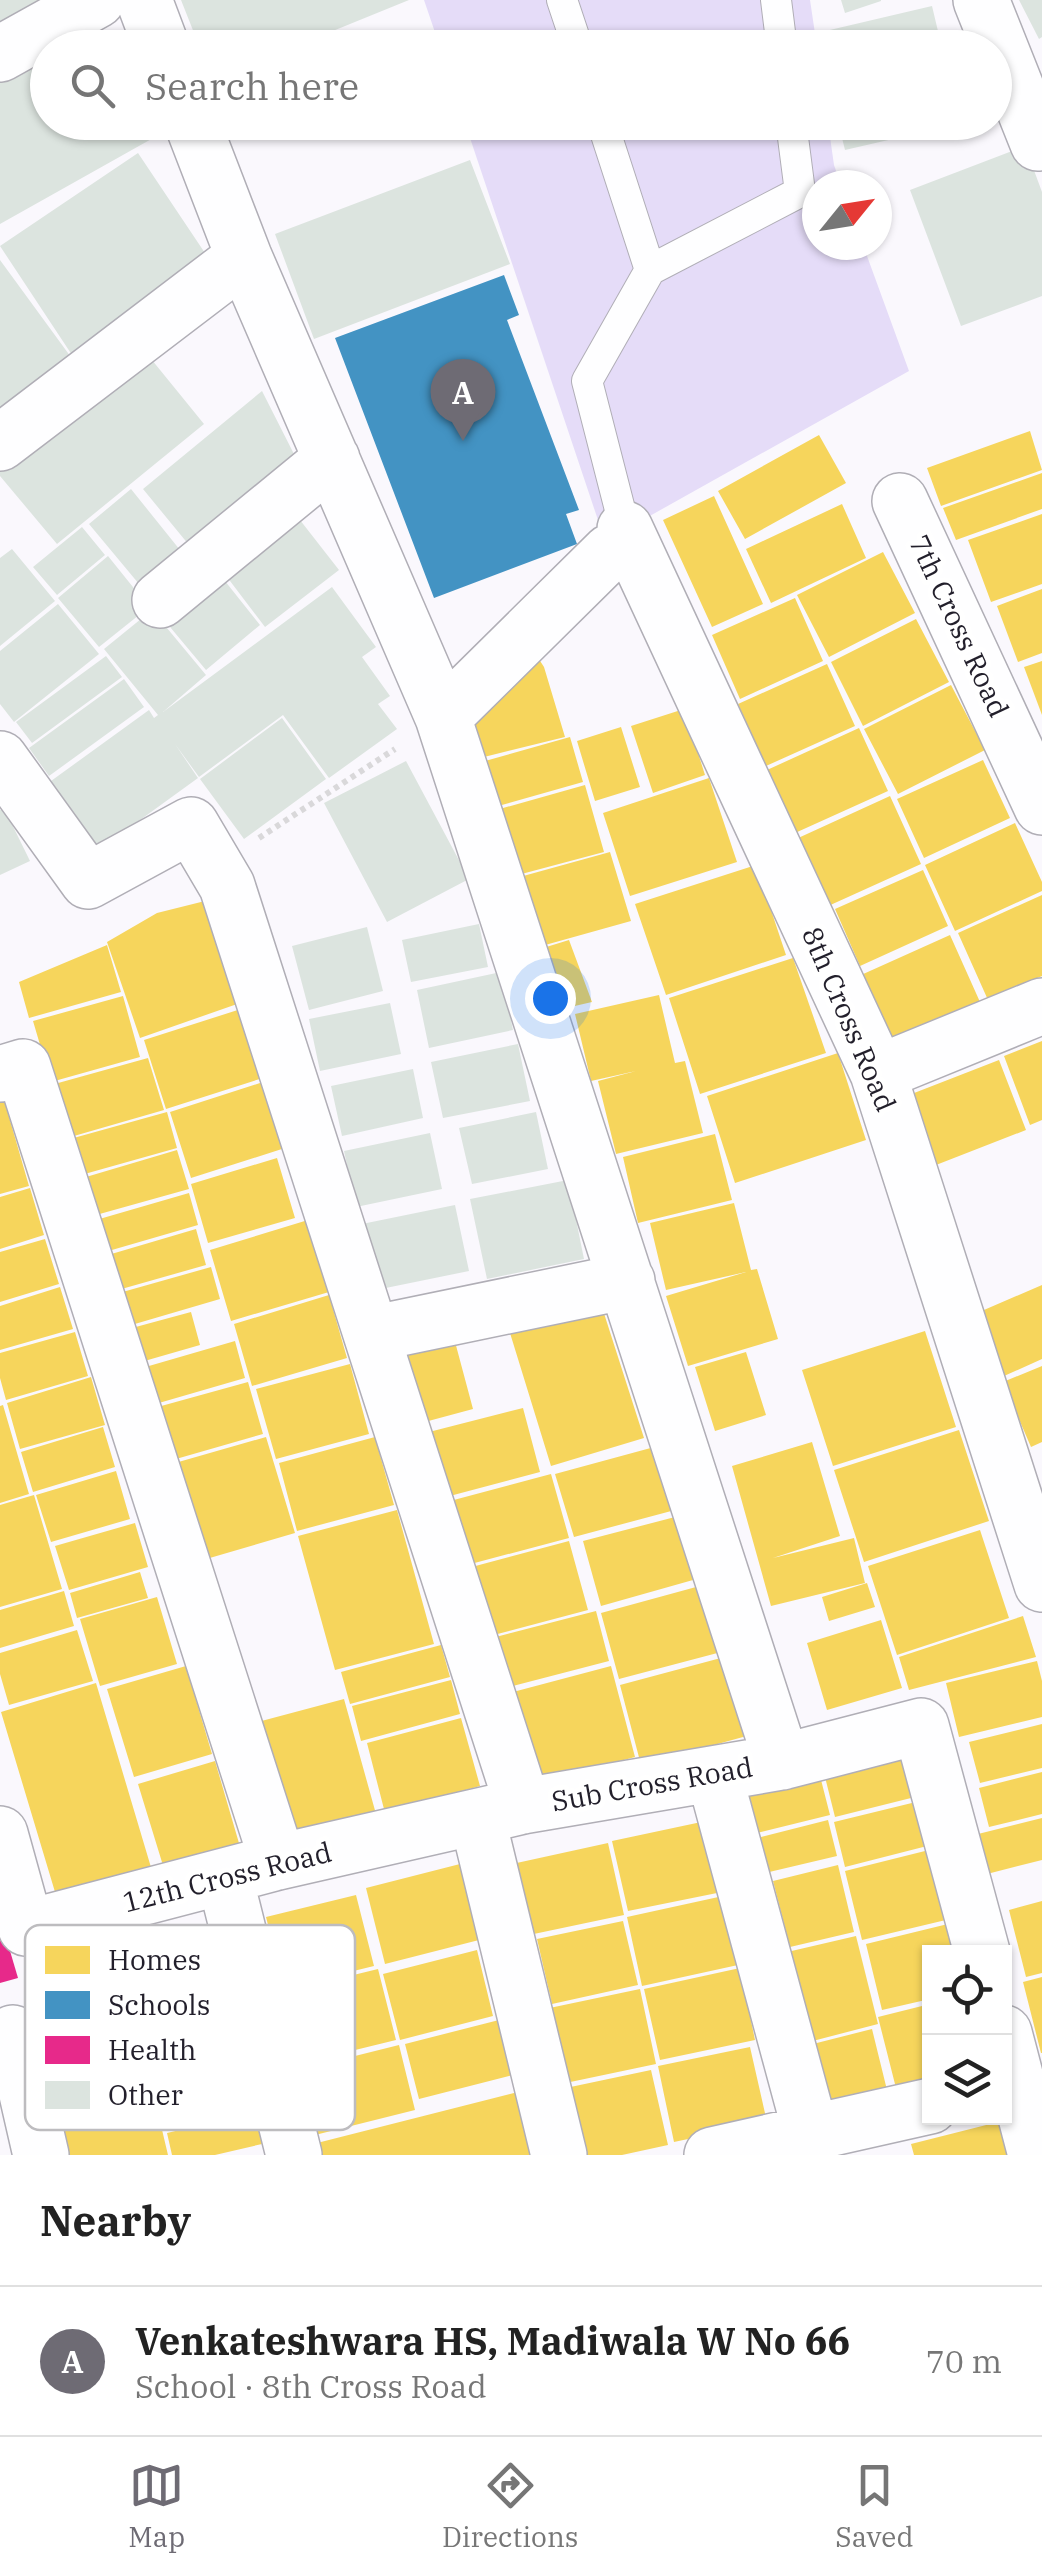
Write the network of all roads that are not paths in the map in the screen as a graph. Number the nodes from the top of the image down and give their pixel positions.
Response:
1 (97, 0) edge
2 (144, 0) edge
3 (562, 0) edge
4 (776, 0) edge
5 (980, 0) edge
6 (43, 30) edge
7 (155, 30) edge
8 (572, 30) edge
9 (780, 30) edge
10 (992, 30) edge
11 (30, 37) edge
12 (0, 54) edge
13 (1012, 79) edge
14 (199, 140) edge
15 (608, 140) edge
16 (794, 140) edge
17 (1038, 143) dead end
18 (244, 258) junction
19 (650, 270) junction
20 (0, 442) edge
21 (332, 459) junction
22 (900, 501) dead end
23 (628, 536) junction
24 (160, 600) dead end
25 (443, 717) junction
26 (0, 759) edge
27 (1042, 806) edge
28 (1042, 1006) edge
29 (878, 1073) junction
30 (0, 1074) edge
31 (627, 1282) junction
32 (371, 1334) junction
33 (1042, 1584) edge
34 (782, 1762) junction
35 (714, 1774) junction
36 (500, 1811) junction
37 (0, 1834) edge
38 (278, 1862) junction
39 (226, 1878) junction
40 (25, 1925) edge
41 (38, 1925) edge
42 (238, 1925) edge
43 (980, 1945) edge
44 (13, 2032) dead end
45 (1005, 2035) edge
46 (25, 2085) edge
47 (1022, 2085) edge
48 (922, 2108) edge
49 (35, 2130) edge
50 (288, 2130) edge
51 (810, 2133) junction
52 (41, 2155) edge
53 (294, 2155) edge
54 (559, 2155) edge
55 (712, 2155) edge
56 (1036, 2155) edge

1 - 6 street
2 - 7 street
3 - 8 lane
4 - 9 lane
5 - 10 street
11 - 12 street
13 - 17 street
14 - 18 street
15 - 19 lane
16 - 19 lane
18 - 20 street
18 - 21 street
19 - 23 lane
21 - 24 street
21 - 25 street
22 - 27 street, 7th Cross Road
23 - 25 street
23 - 29 street, 8th Cross Road
25 - 31 street
26 - 32 street
28 - 29 street
29 - 33 street, 8th Cross Road
30 - 38 street
31 - 32 street
31 - 34 street
32 - 36 street
34 - 35 street, Sub Cross Road
34 - 43 street, Sub Cross Road
35 - 36 street, Sub Cross Road
35 - 51 street
36 - 38 street, 12th Cross Road
36 - 54 street
37 - 40 street, 12th Cross Road
38 - 39 street, 12th Cross Road
39 - 41 street, 12th Cross Road
39 - 42 street
44 - 46 street
45 - 47 street
47 - 56 street
48 - 51 street
49 - 52 street
50 - 53 street
51 - 55 street

